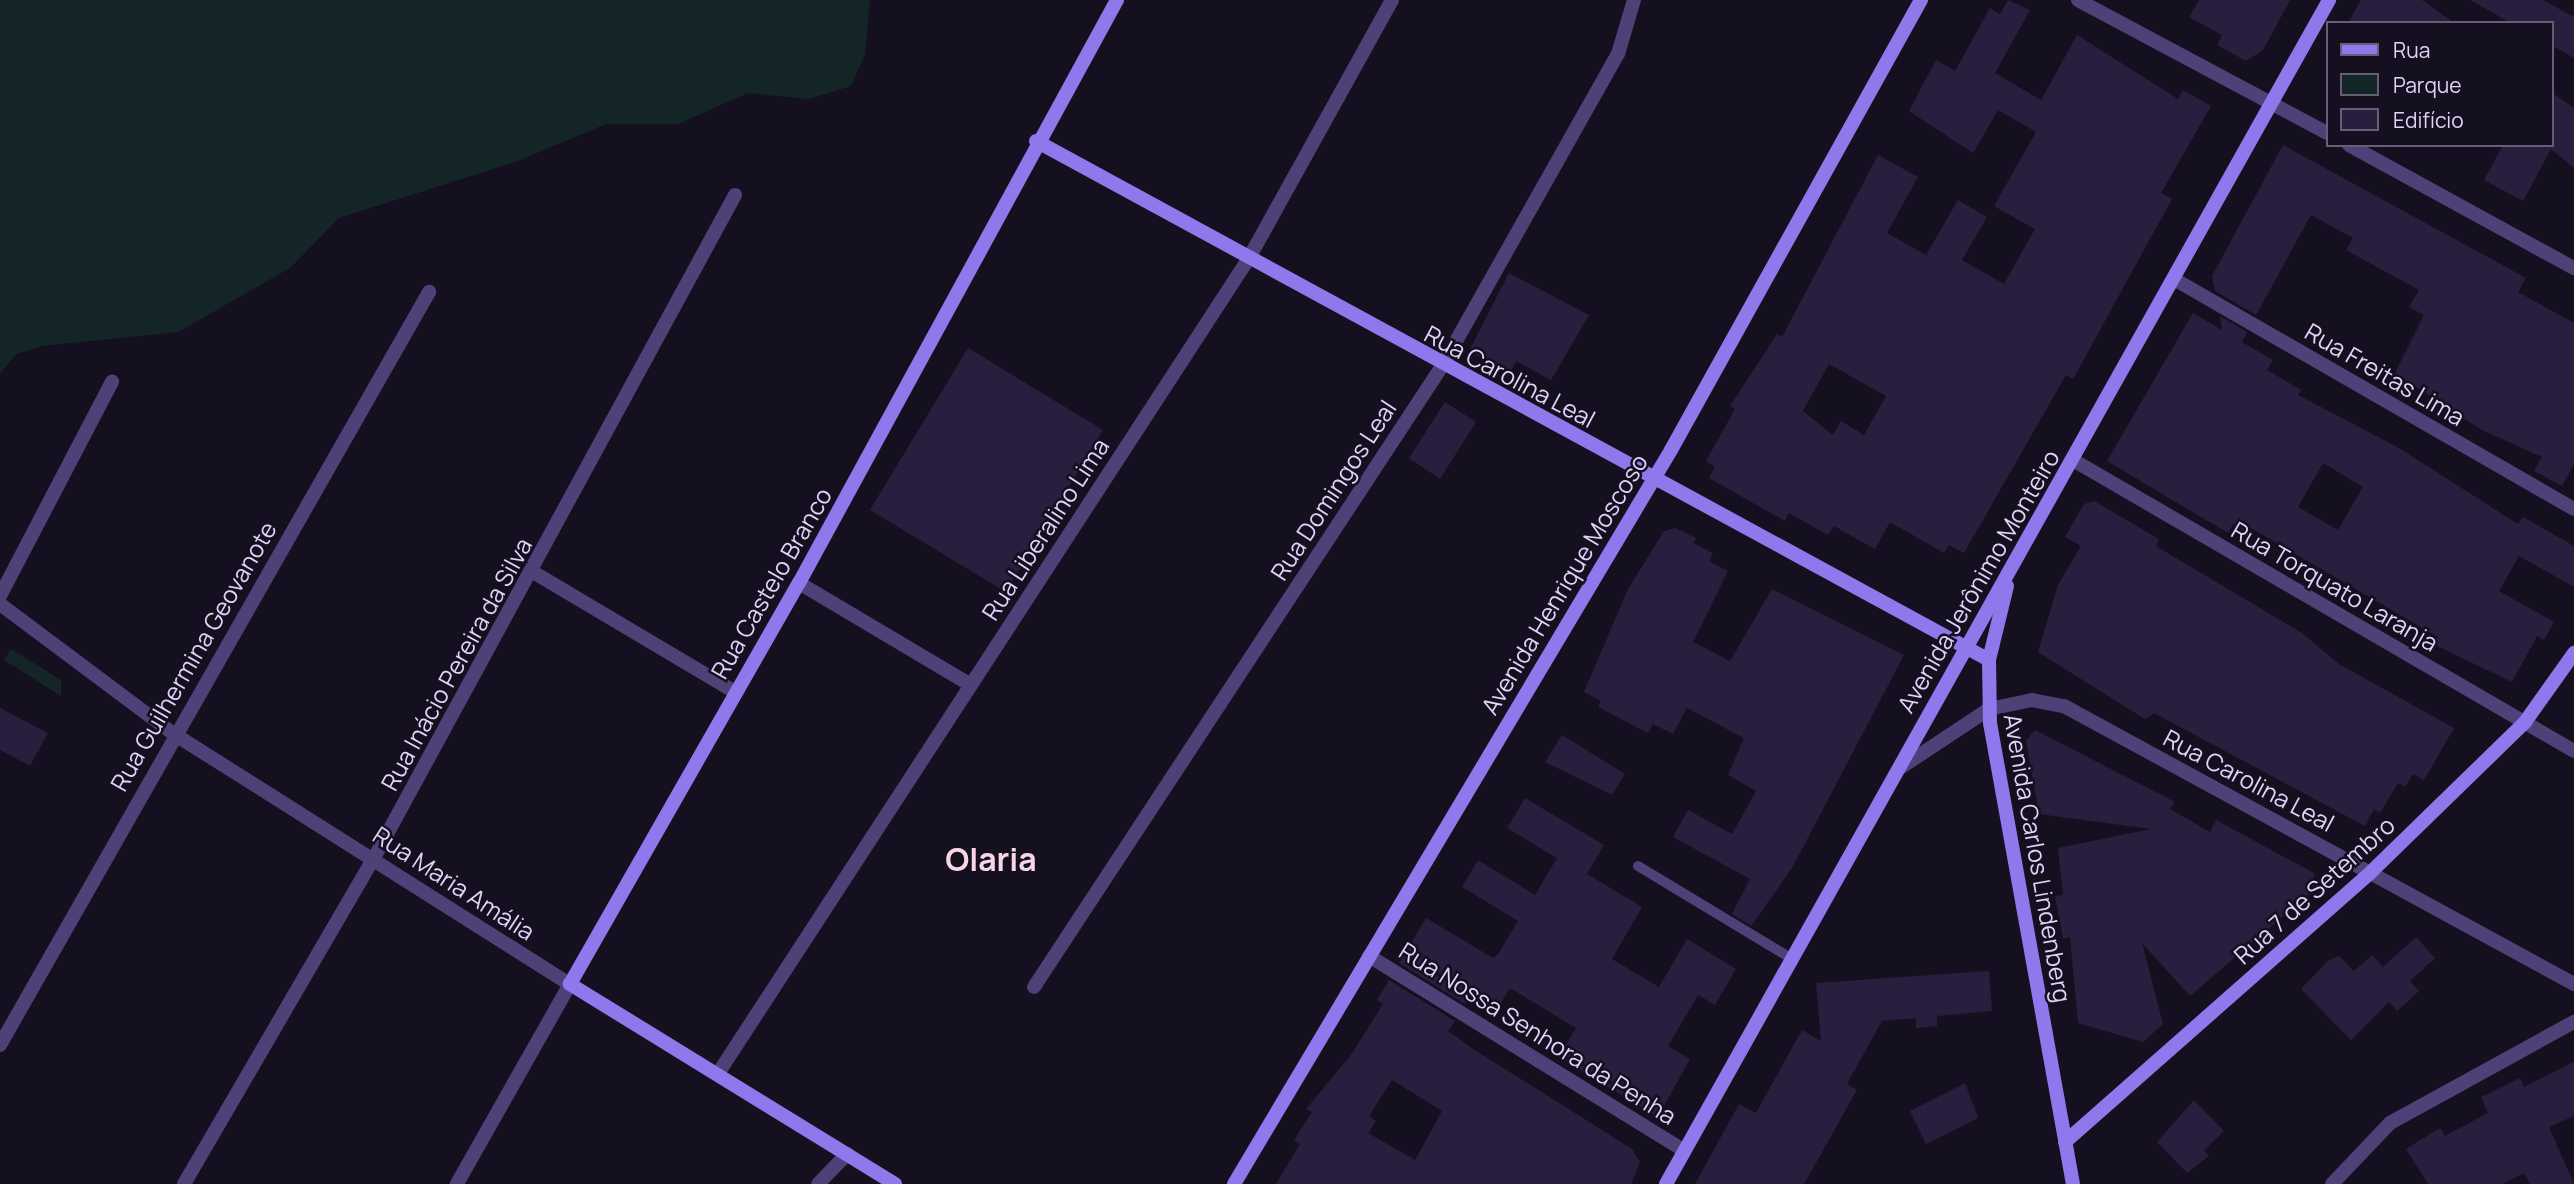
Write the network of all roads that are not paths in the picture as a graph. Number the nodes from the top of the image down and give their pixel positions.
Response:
1 (1117, 0) edge
2 (1392, 0) edge
3 (1634, 0) edge
4 (1921, 0) edge
5 (2078, 0) edge
6 (2329, 0) edge
7 (2272, 103) junction
8 (2326, 132) edge
9 (1036, 141) junction
10 (2353, 147) edge
11 (735, 195) dead end
12 (1249, 258) junction
13 (2574, 268) edge
14 (2174, 279) junction
15 (429, 292) dead end
16 (1442, 366) junction
17 (112, 382) dead end
18 (2073, 460) junction
19 (1653, 478) junction
20 (2574, 509) edge
21 (2026, 544) junction
22 (533, 572) junction
23 (799, 583) junction
24 (0, 596) edge
25 (0, 604) edge
26 (1965, 647) junction
27 (2574, 653) edge
28 (1989, 660) junction
29 (971, 685) junction
30 (735, 692) junction
31 (1989, 709) junction
32 (2525, 722) junction
33 (174, 734) junction
34 (2574, 751) edge
35 (1899, 768) junction
36 (374, 858) junction
37 (1637, 866) dead end
38 (2372, 871) junction
39 (1369, 956) junction
40 (1792, 959) junction
41 (570, 984) junction
42 (2574, 984) edge
43 (1034, 987) dead end
44 (2574, 1022) edge
45 (0, 1045) edge
46 (719, 1072) junction
47 (2065, 1142) junction
48 (1684, 1150) junction
49 (847, 1154) junction
50 (184, 1184) edge
51 (457, 1184) edge
52 (818, 1184) edge
53 (895, 1184) edge
54 (1234, 1184) edge
55 (1666, 1184) edge
56 (2073, 1184) edge
57 (2332, 1184) edge

1 - 9 street, Rua Castelo Branco
2 - 12 street, Rua Liberalino Lima
3 - 16 street, Rua Domingos Leal
4 - 19 street, Avenida Henrique Moscoso
5 - 7 street
6 - 7 street, Avenida Jerônimo Monteiro
7 - 8 street
7 - 14 street, Avenida Jerônimo Monteiro
9 - 12 street, Rua Carolina Leal
9 - 23 street, Rua Castelo Branco
10 - 13 street
11 - 22 street, Rua Inácio Pereira da Silva
12 - 16 street, Rua Carolina Leal
12 - 29 street, Rua Liberalino Lima
14 - 18 street, Avenida Jerônimo Monteiro
14 - 20 street, Rua Freitas Lima
15 - 33 street, Rua Guilhermina Geovanote
16 - 19 street, Rua Carolina Leal
16 - 43 street, Rua Domingos Leal
17 - 24 street
18 - 21 street, Avenida Jerônimo Monteiro
18 - 32 street, Rua Torquato Laranja
19 - 26 street, Rua Carolina Leal
19 - 39 street, Avenida Henrique Moscoso
21 - 26 street, Avenida Jerônimo Monteiro
21 - 28 street, Avenida Carlos Lindenberg
22 - 30 street
22 - 36 street, Rua Inácio Pereira da Silva
23 - 29 street
23 - 30 street, Rua Castelo Branco
25 - 33 street, Rua Maria Amália
26 - 28 street, Rua Carolina Leal
26 - 35 street, Avenida Jerônimo Monteiro
27 - 32 street, Rua 7 de Setembro
28 - 31 street, Avenida Carlos Lindenberg
29 - 46 street, Rua Liberalino Lima
30 - 41 street, Rua Castelo Branco
31 - 35 street, Rua Carolina Leal
31 - 38 street, Rua Carolina Leal
31 - 47 street, Avenida Carlos Lindenberg
32 - 34 street, Rua Torquato Laranja
32 - 38 street, Rua 7 de Setembro
33 - 36 street, Rua Maria Amália
33 - 45 street, Rua Guilhermina Geovanote
35 - 40 street, Avenida Jerônimo Monteiro
36 - 41 street, Rua Maria Amália
36 - 50 street, Rua Inácio Pereira da Silva
37 - 40 lane
38 - 42 street, Rua Carolina Leal
38 - 47 street, Rua 7 de Setembro
39 - 48 street, Rua Nossa Senhora da Penha
39 - 54 street, Avenida Henrique Moscoso
40 - 48 street, Avenida Jerônimo Monteiro
41 - 46 street, Rua Maria Amália
41 - 51 street, Rua Castelo Branco
44 - 57 street
46 - 49 street, Rua Maria Amália
47 - 56 street, Avenida Carlos Lindenberg
48 - 55 street, Avenida Jerônimo Monteiro
49 - 52 street
49 - 53 street, Rua Maria Amália

